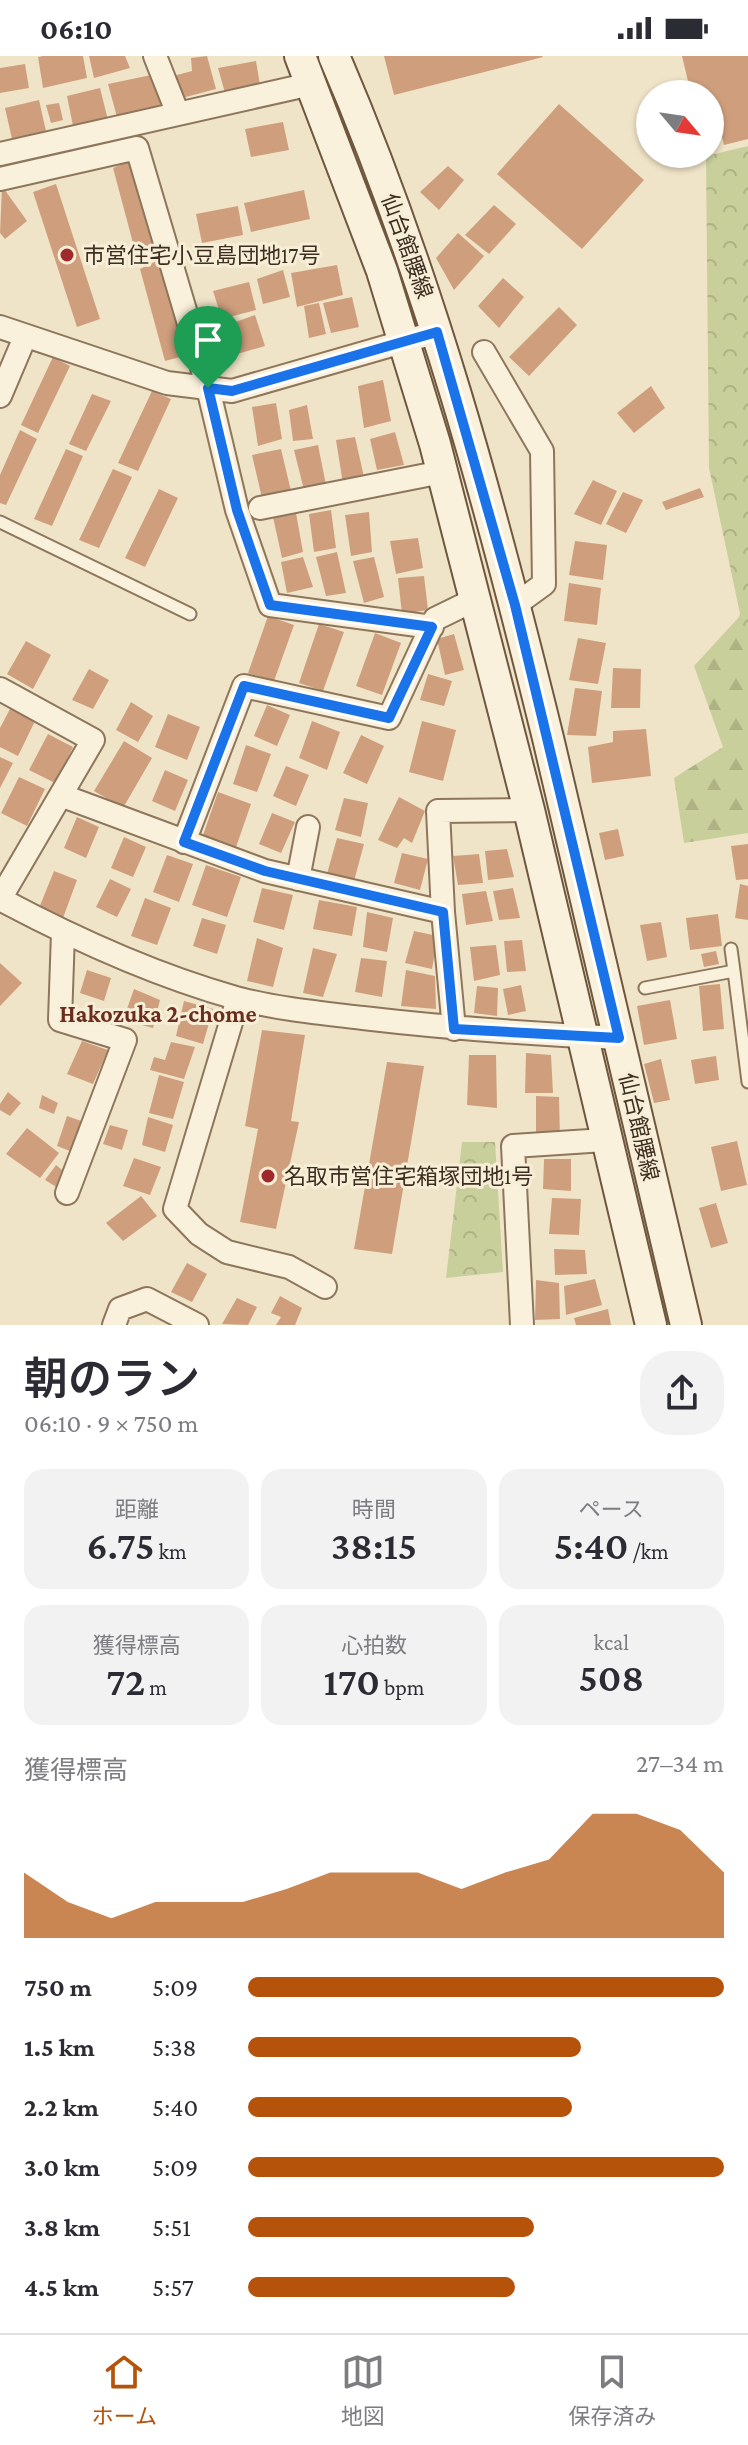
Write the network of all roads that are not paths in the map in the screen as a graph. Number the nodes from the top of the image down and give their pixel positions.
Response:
1 (155, 56) edge
2 (300, 56) edge
3 (334, 56) edge
4 (311, 84) junction
5 (178, 114) junction
6 (0, 154) edge
7 (0, 179) edge
8 (0, 327) edge
9 (437, 332) junction
10 (25, 337) junction
11 (404, 342) junction
12 (484, 352) dead end
13 (208, 388) junction
14 (0, 396) edge
15 (442, 472) junction
16 (260, 508) dead end
17 (0, 522) edge
18 (476, 599) junction
19 (515, 605) junction
20 (190, 614) dead end
21 (432, 627) junction
22 (0, 689) edge
23 (63, 796) junction
24 (529, 810) junction
25 (308, 827) dead end
26 (184, 842) junction
27 (298, 879) junction
28 (0, 899) edge
29 (443, 912) junction
30 (63, 933) junction
31 (731, 949) dead end
32 (734, 971) junction
33 (645, 988) dead end
34 (238, 999) junction
35 (454, 1029) junction
36 (581, 1036) junction
37 (619, 1038) junction
38 (748, 1082) edge
39 (605, 1140) junction
40 (67, 1193) dead end
41 (325, 1287) dead end
42 (114, 1325) edge
43 (197, 1325) edge
44 (522, 1325) edge
45 (651, 1325) edge
46 (686, 1325) edge

1 - 5 street
2 - 4 main road, 仙台館腰線
3 - 9 main road, 仙台館腰線
4 - 5 street
4 - 11 main road, 仙台館腰線
5 - 6 street
7 - 13 street
8 - 10 street
9 - 11 street
9 - 19 main road, 仙台館腰線
10 - 13 street
10 - 14 street
11 - 13 street
11 - 15 main road, 仙台館腰線
12 - 19 street
13 - 21 street
15 - 16 street
15 - 18 main road, 仙台館腰線
17 - 20 lane
18 - 21 street
18 - 24 main road, 仙台館腰線
19 - 37 main road, 仙台館腰線
21 - 26 street
22 - 23 street
23 - 26 street
23 - 28 street
24 - 29 street
24 - 36 main road, 仙台館腰線
25 - 27 street
26 - 27 street
27 - 29 street
28 - 30 street
29 - 35 street
30 - 34 street
30 - 40 street
31 - 32 lane
32 - 33 lane
32 - 38 lane
34 - 35 street
34 - 41 street
35 - 36 street
36 - 37 street
36 - 39 main road, 仙台館腰線
37 - 46 main road, 仙台館腰線
39 - 44 street
39 - 45 main road, 仙台館腰線
42 - 43 street

